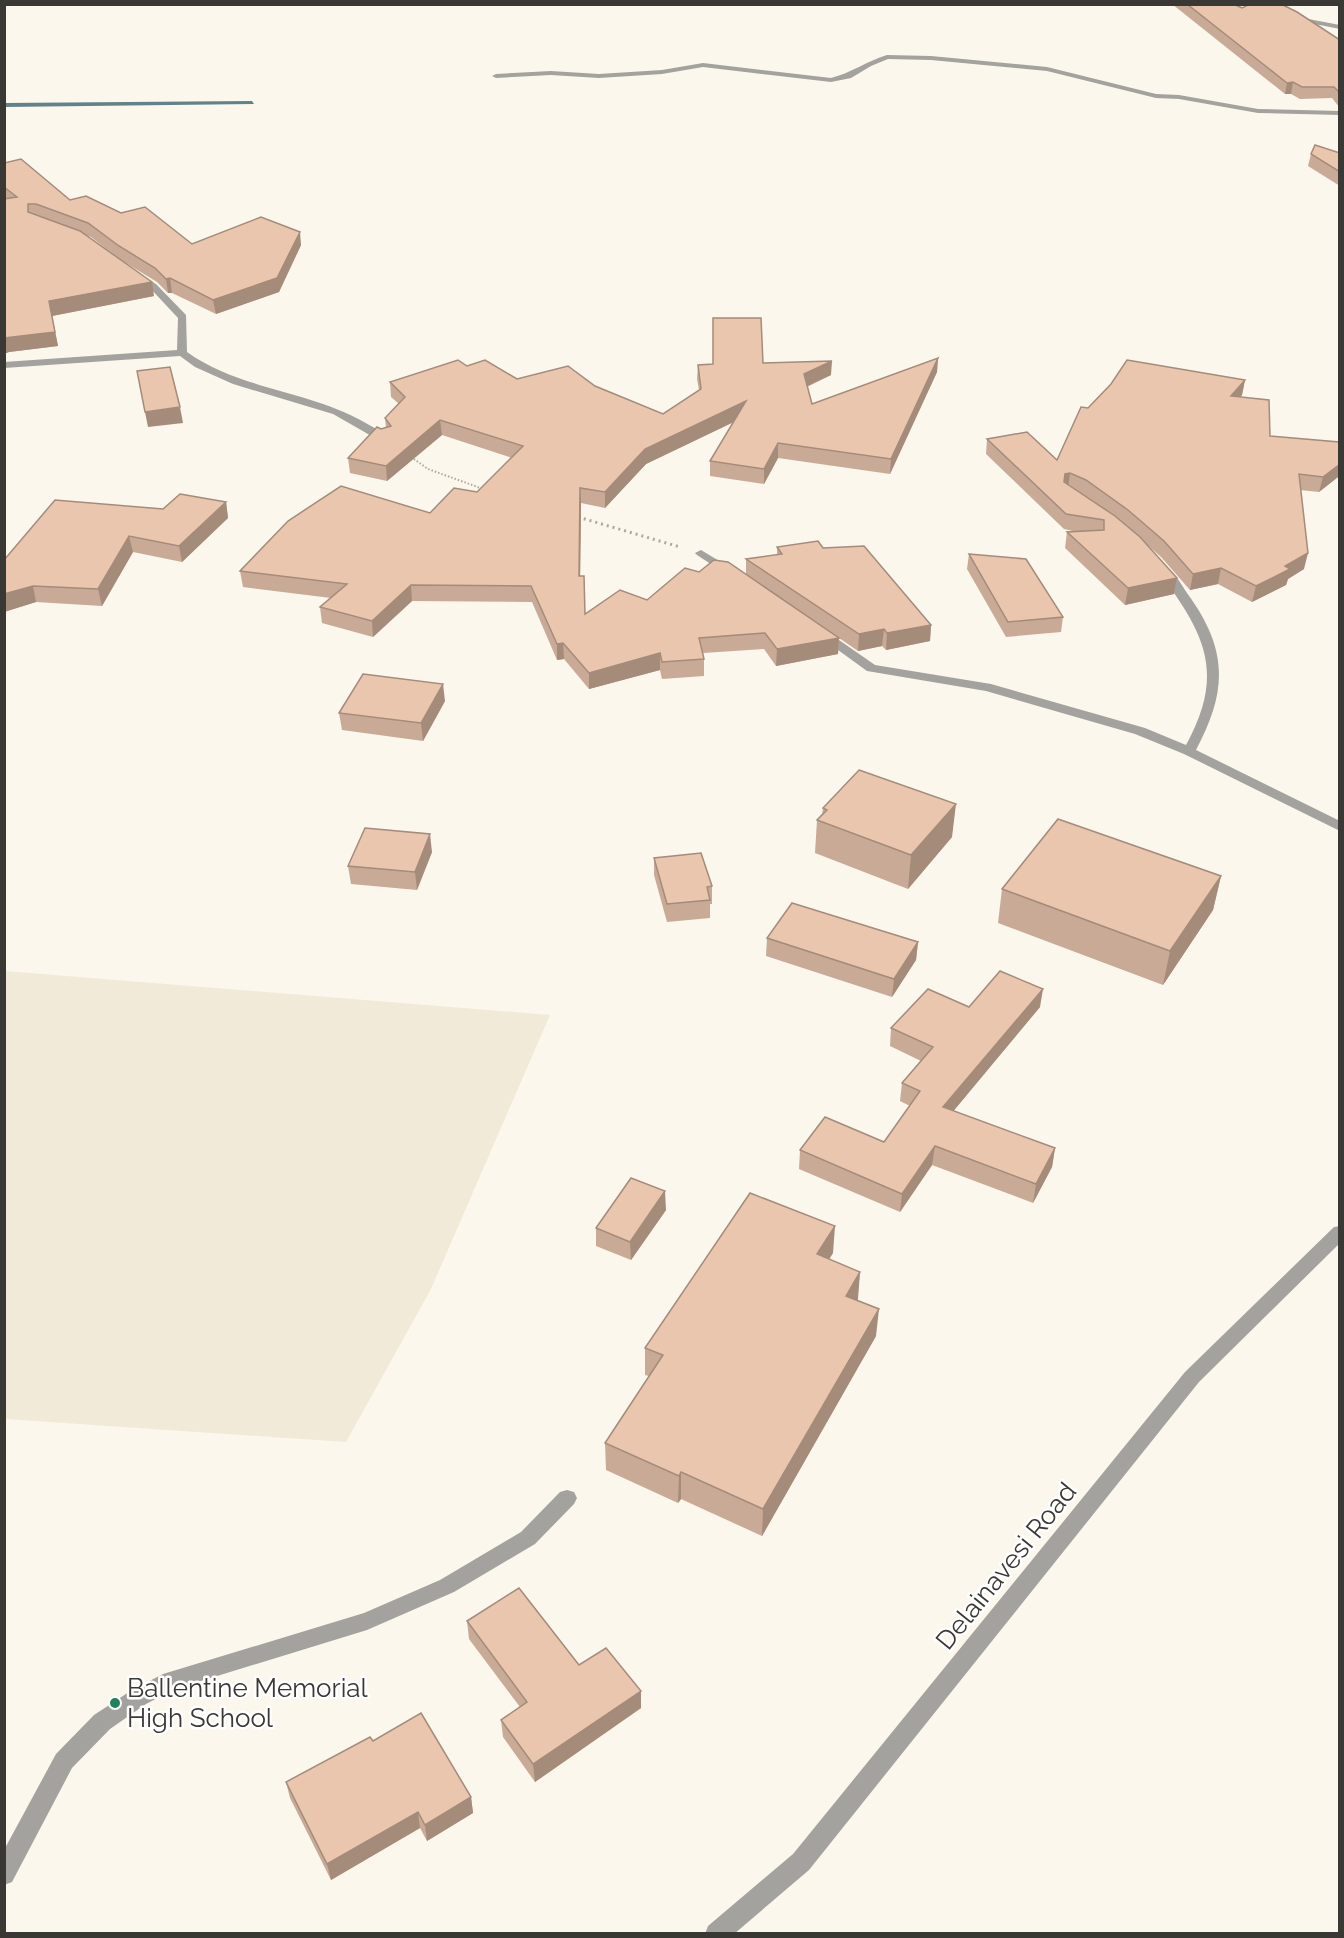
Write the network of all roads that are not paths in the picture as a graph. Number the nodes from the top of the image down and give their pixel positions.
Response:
1 (1265, 4) edge
2 (1340, 27) edge
3 (496, 76) dead end
4 (1340, 113) edge
5 (131, 273) edge
6 (182, 353) junction
7 (4, 365) edge
8 (386, 440) edge
9 (701, 553) road end
10 (1153, 558) edge
11 (739, 578) edge
12 (814, 629) edge
13 (1189, 752) junction
14 (1340, 827) edge
15 (1340, 1232) edge
16 (567, 1498) dead end
17 (4, 1874) edge
18 (716, 1934) edge

1 - 2 street
3 - 4 street
5 - 6 street
6 - 7 street
6 - 8 street
9 - 11 street
10 - 13 street
12 - 13 street
13 - 14 street
15 - 18 street, Delainavesi Road
16 - 17 street

